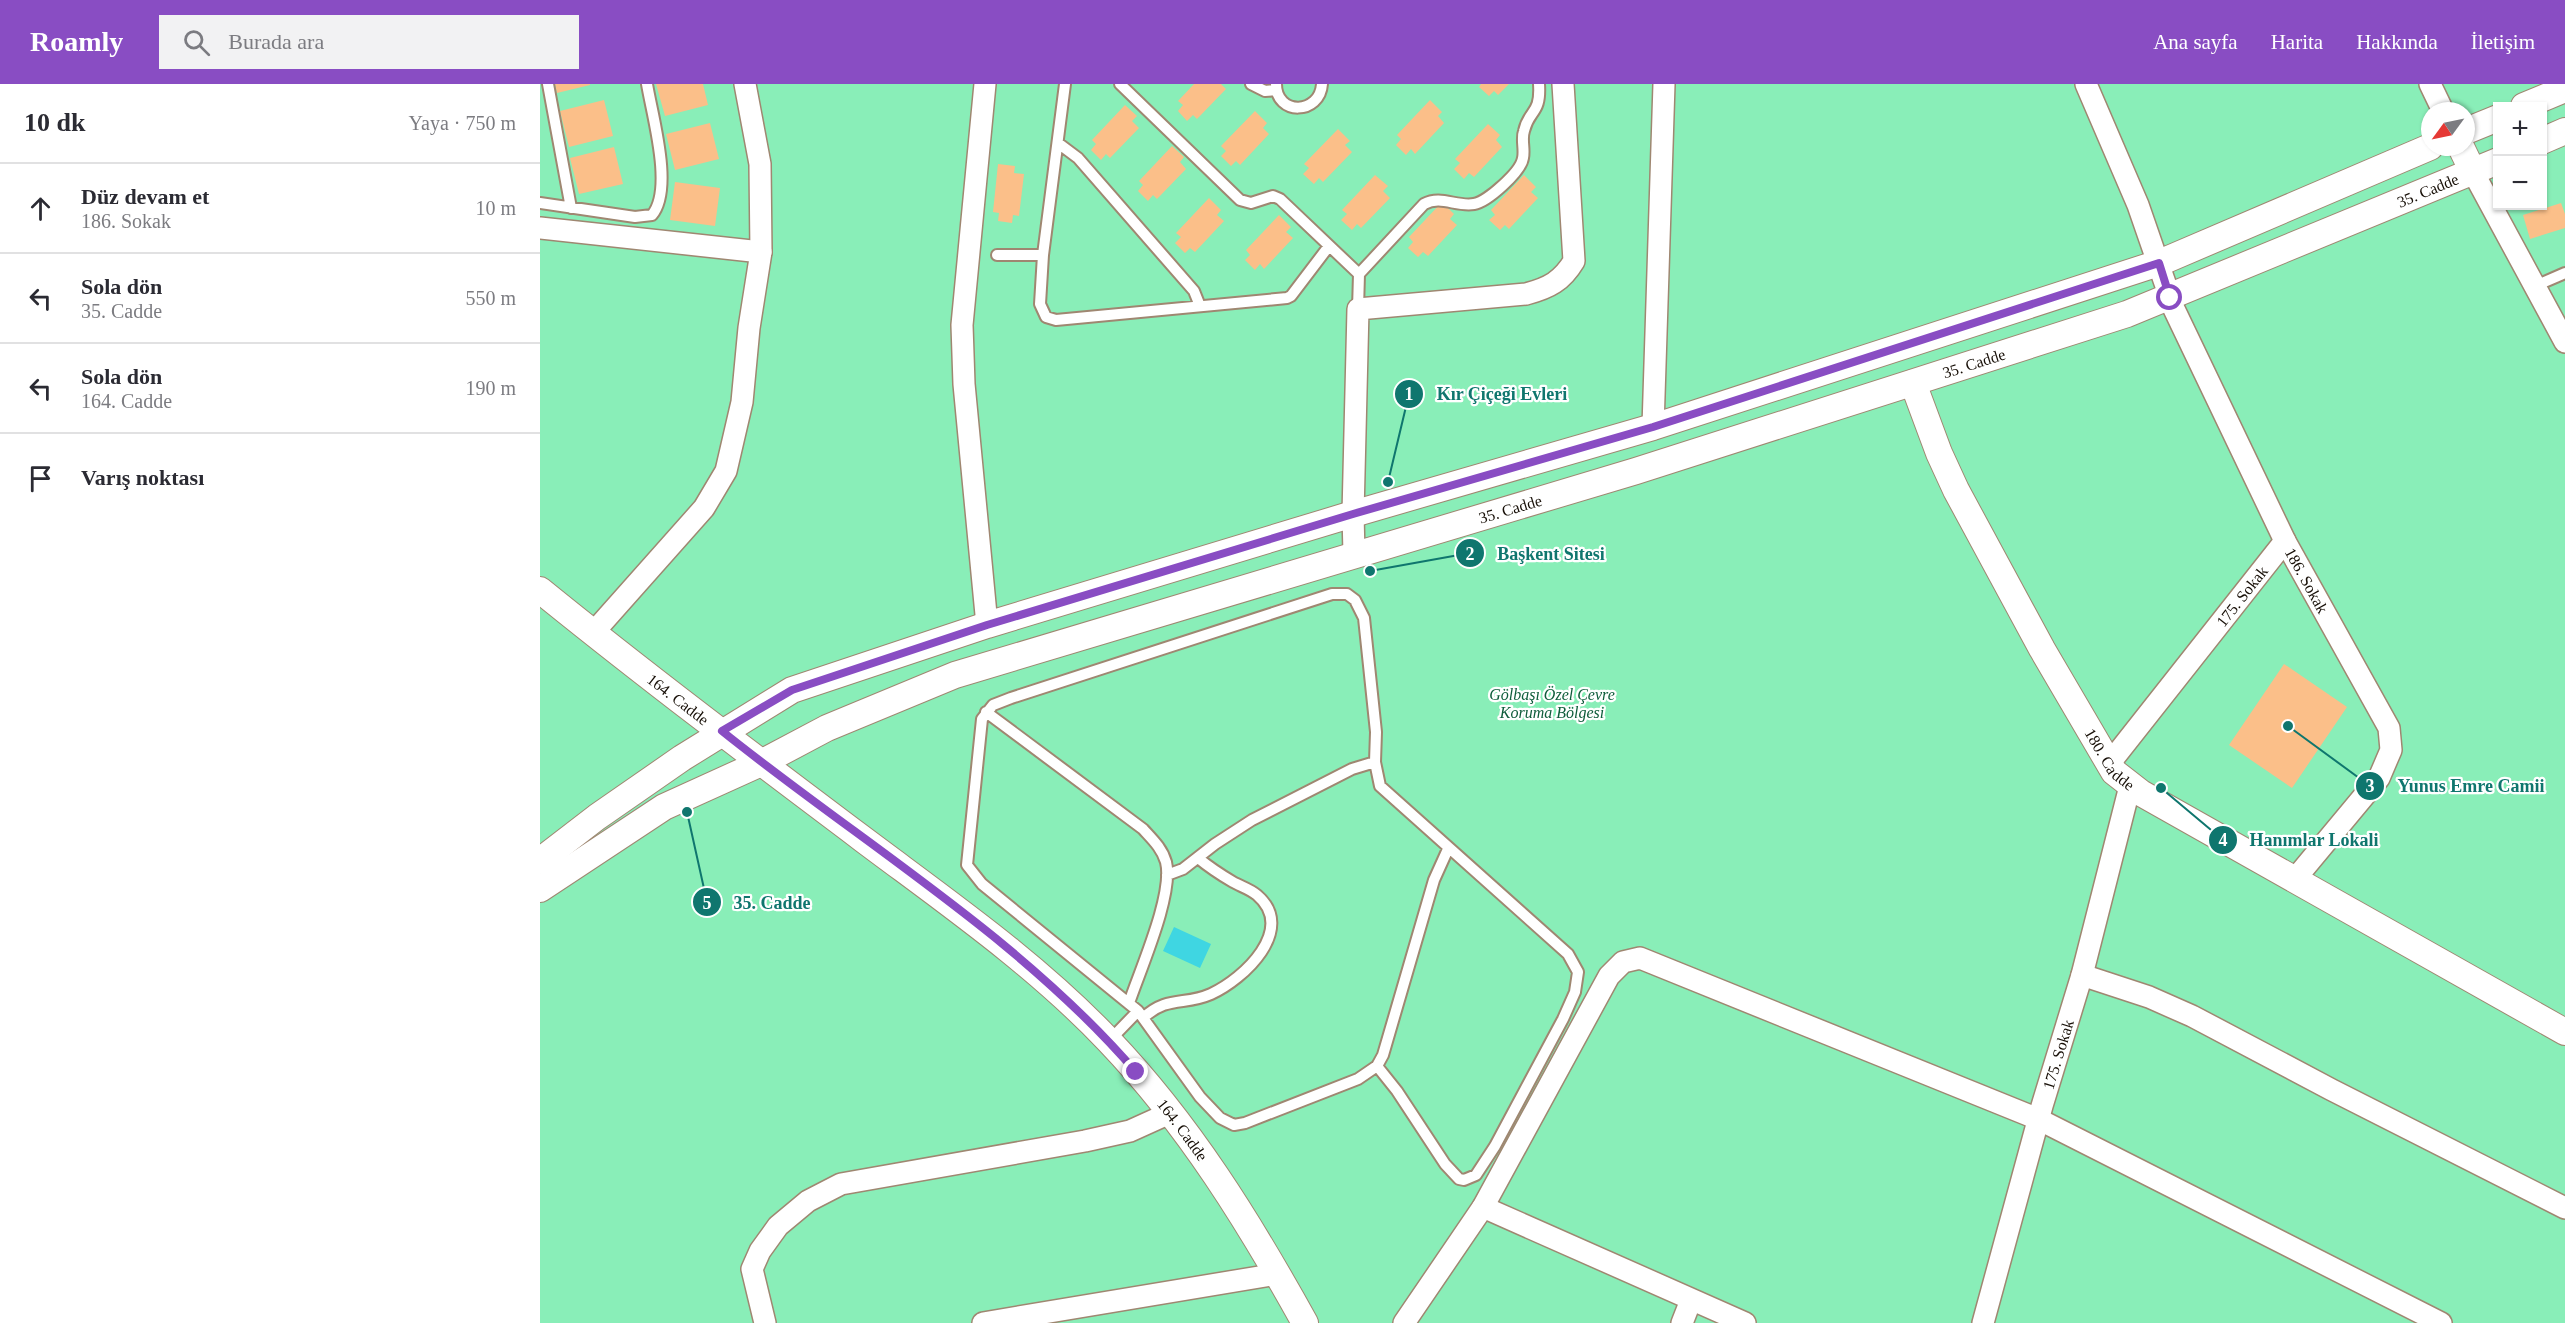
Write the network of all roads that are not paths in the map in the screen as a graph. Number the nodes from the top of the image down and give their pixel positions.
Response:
1 (548, 84) edge
2 (647, 84) edge
3 (745, 84) edge
4 (986, 84) edge
5 (1065, 84) edge
6 (1120, 84) edge
7 (1251, 84) edge
8 (1322, 84) edge
9 (1539, 84) edge
10 (1563, 84) edge
11 (1664, 84) edge
12 (2086, 84) edge
13 (2430, 84) edge
14 (1276, 87) edge
15 (2565, 89) edge
16 (2439, 102) edge
17 (2534, 102) edge
18 (2493, 120) edge
19 (2475, 127) edge
20 (2565, 131) edge
21 (2547, 139) edge
22 (1058, 143) junction
23 (2421, 151) edge
24 (2465, 156) edge
25 (2493, 163) edge
26 (2473, 172) junction
27 (540, 203) edge
28 (571, 208) junction
29 (540, 228) edge
30 (1329, 246) junction
31 (761, 252) junction
32 (997, 255) dead end
33 (1043, 255) junction
34 (2159, 263) junction
35 (2565, 273) edge
36 (1359, 274) junction
37 (2535, 286) junction
38 (2170, 298) junction
39 (1200, 306) junction
40 (1358, 309) junction
41 (2565, 342) edge
42 (1913, 383) junction
43 (1653, 427) junction
44 (1353, 514) junction
45 (2285, 541) junction
46 (1354, 554) junction
47 (540, 590) edge
48 (987, 625) junction
49 (593, 633) junction
50 (986, 712) junction
51 (722, 731) junction
52 (1375, 762) junction
53 (761, 763) junction
54 (2109, 764) junction
55 (2130, 786) junction
56 (1448, 849) junction
57 (1198, 858) junction
58 (540, 861) edge
59 (1167, 875) junction
60 (2295, 879) junction
61 (540, 889) edge
62 (2082, 975) junction
63 (1129, 1004) junction
64 (1140, 1015) junction
65 (2565, 1032) edge
66 (1109, 1041) junction
67 (1377, 1066) junction
68 (1172, 1112) junction
69 (2038, 1119) junction
70 (1483, 1208) junction
71 (2565, 1208) edge
72 (1277, 1274) junction
73 (1691, 1300) junction
74 (765, 1323) edge
75 (983, 1323) edge
76 (1305, 1323) edge
77 (1404, 1323) edge
78 (1682, 1323) edge
79 (1745, 1323) edge
80 (1983, 1323) edge
81 (2441, 1323) edge

1 - 28 lane
2 - 28 lane
3 - 31 street
4 - 48 street
5 - 22 lane
6 - 30 lane
7 - 14 lane
8 - 14 lane
9 - 36 lane
10 - 40 street
11 - 43 street
12 - 34 street, 186. Sokak
13 - 16 street
15 - 17 street
18 - 19 street
20 - 21 street
22 - 33 lane
22 - 39 lane
23 - 34 street
24 - 26 street
25 - 26 street, 35. Cadde
26 - 37 street
26 - 38 street, 35. Cadde
27 - 28 lane
29 - 31 street
30 - 36 lane
30 - 39 lane
31 - 49 street
32 - 33 lane
33 - 39 lane
34 - 38 street, 186. Sokak
34 - 43 street
35 - 37 lane
36 - 40 lane
37 - 41 street
38 - 42 street, 35. Cadde
38 - 45 street, 186. Sokak
40 - 44 street
42 - 46 street, 35. Cadde
42 - 54 street, 180. Cadde
43 - 44 street
44 - 46 street
44 - 48 street
45 - 54 street, 175. Sokak
45 - 60 street, 186. Sokak
46 - 53 street, 35. Cadde
47 - 49 street, 164. Cadde
48 - 51 street
49 - 51 street, 164. Cadde
50 - 52 lane
50 - 59 lane
50 - 63 lane
51 - 53 street, 164. Cadde
51 - 58 street
52 - 56 lane
52 - 57 lane
53 - 61 street, 35. Cadde
53 - 66 street, 164. Cadde
54 - 55 street, 180. Cadde
55 - 60 street, 180. Cadde
55 - 62 street, 175. Sokak
56 - 67 lane
56 - 67 lane
57 - 59 lane
57 - 64 lane
59 - 63 lane
60 - 65 street, 180. Cadde
62 - 69 street, 175. Sokak
62 - 71 street
63 - 64 lane
64 - 66 lane
64 - 67 lane
66 - 68 street, 164. Cadde
68 - 72 street, 164. Cadde
68 - 74 street
69 - 70 street
69 - 80 street, 175. Sokak
69 - 81 street
70 - 73 street
70 - 77 street
72 - 75 street
72 - 76 street, 164. Cadde
73 - 78 street
73 - 79 street

